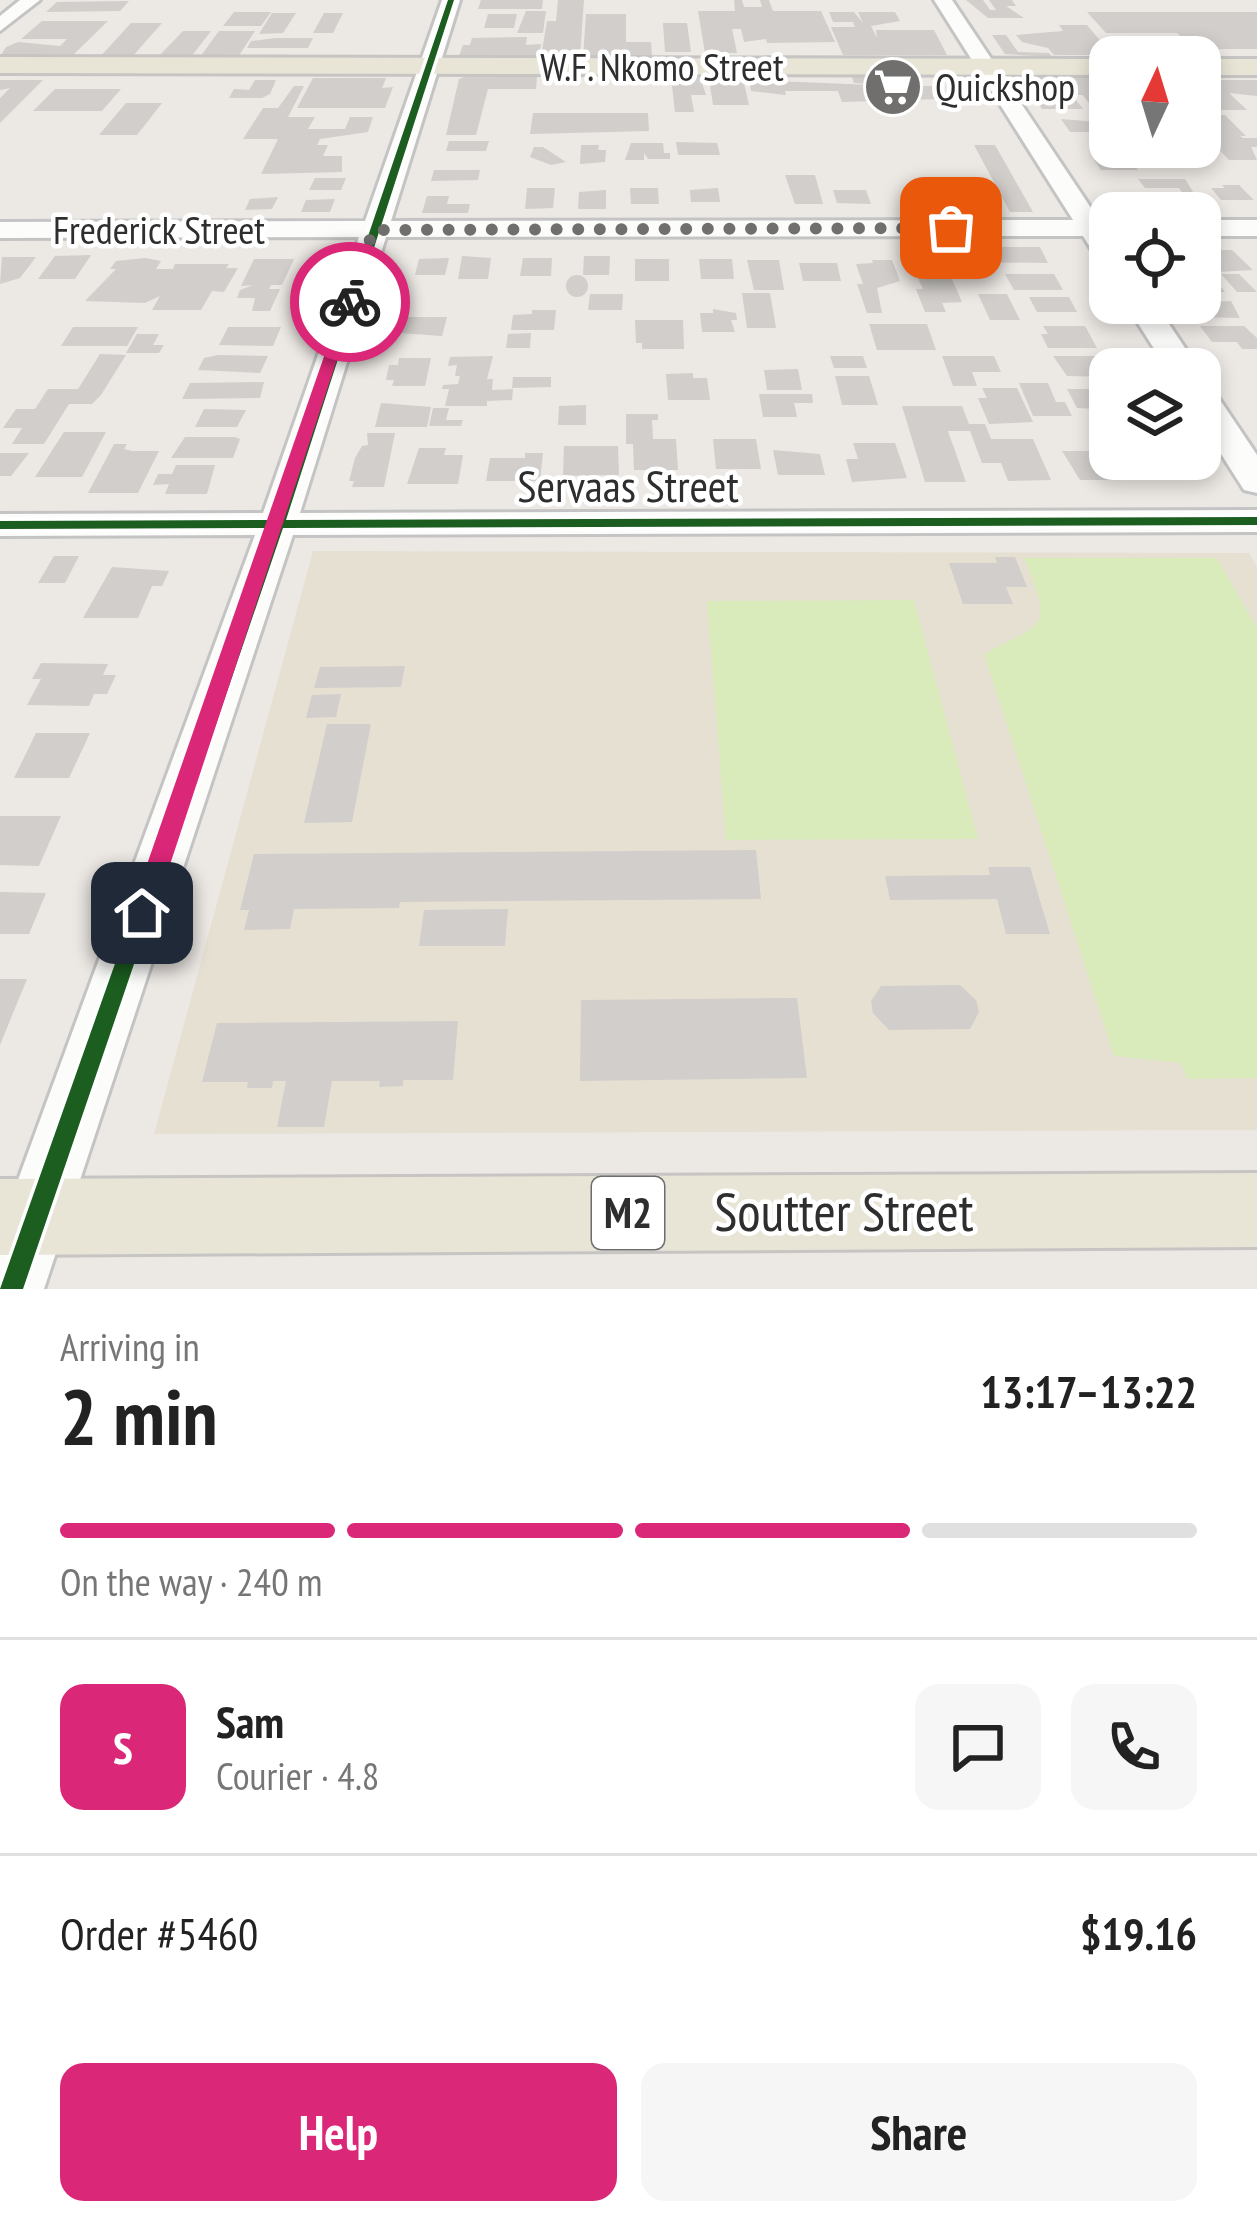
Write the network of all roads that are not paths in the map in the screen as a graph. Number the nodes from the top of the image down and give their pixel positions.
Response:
1 (31, 0) edge
2 (451, 0) edge
3 (943, 0) edge
4 (0, 26) edge
5 (988, 67) junction
6 (1089, 67) edge
7 (1221, 67) edge
8 (1257, 67) edge
9 (0, 68) edge
10 (428, 68) junction
11 (1089, 212) edge
12 (1089, 228) edge
13 (1221, 228) edge
14 (1257, 228) edge
15 (0, 230) edge
16 (373, 230) junction
17 (1221, 426) edge
18 (1257, 482) edge
19 (1257, 520) edge
20 (278, 523) junction
21 (0, 525) edge
22 (1257, 1210) edge
23 (18, 1217) edge
24 (11, 1289) edge

1 - 4 street
2 - 10 street
3 - 5 street
5 - 6 main road, W.F. Nkomo Street
5 - 10 main road, W.F. Nkomo Street
5 - 11 street
7 - 8 main road
9 - 10 main road, W.F. Nkomo Street
10 - 16 street
12 - 16 street, Frederick Street
13 - 14 street
15 - 16 street, Frederick Street
16 - 20 street
17 - 18 street
19 - 20 street, Servaas Street
20 - 21 street, Servaas Street
20 - 23 street
22 - 23 main road, Soutter Street / M2
23 - 24 street

